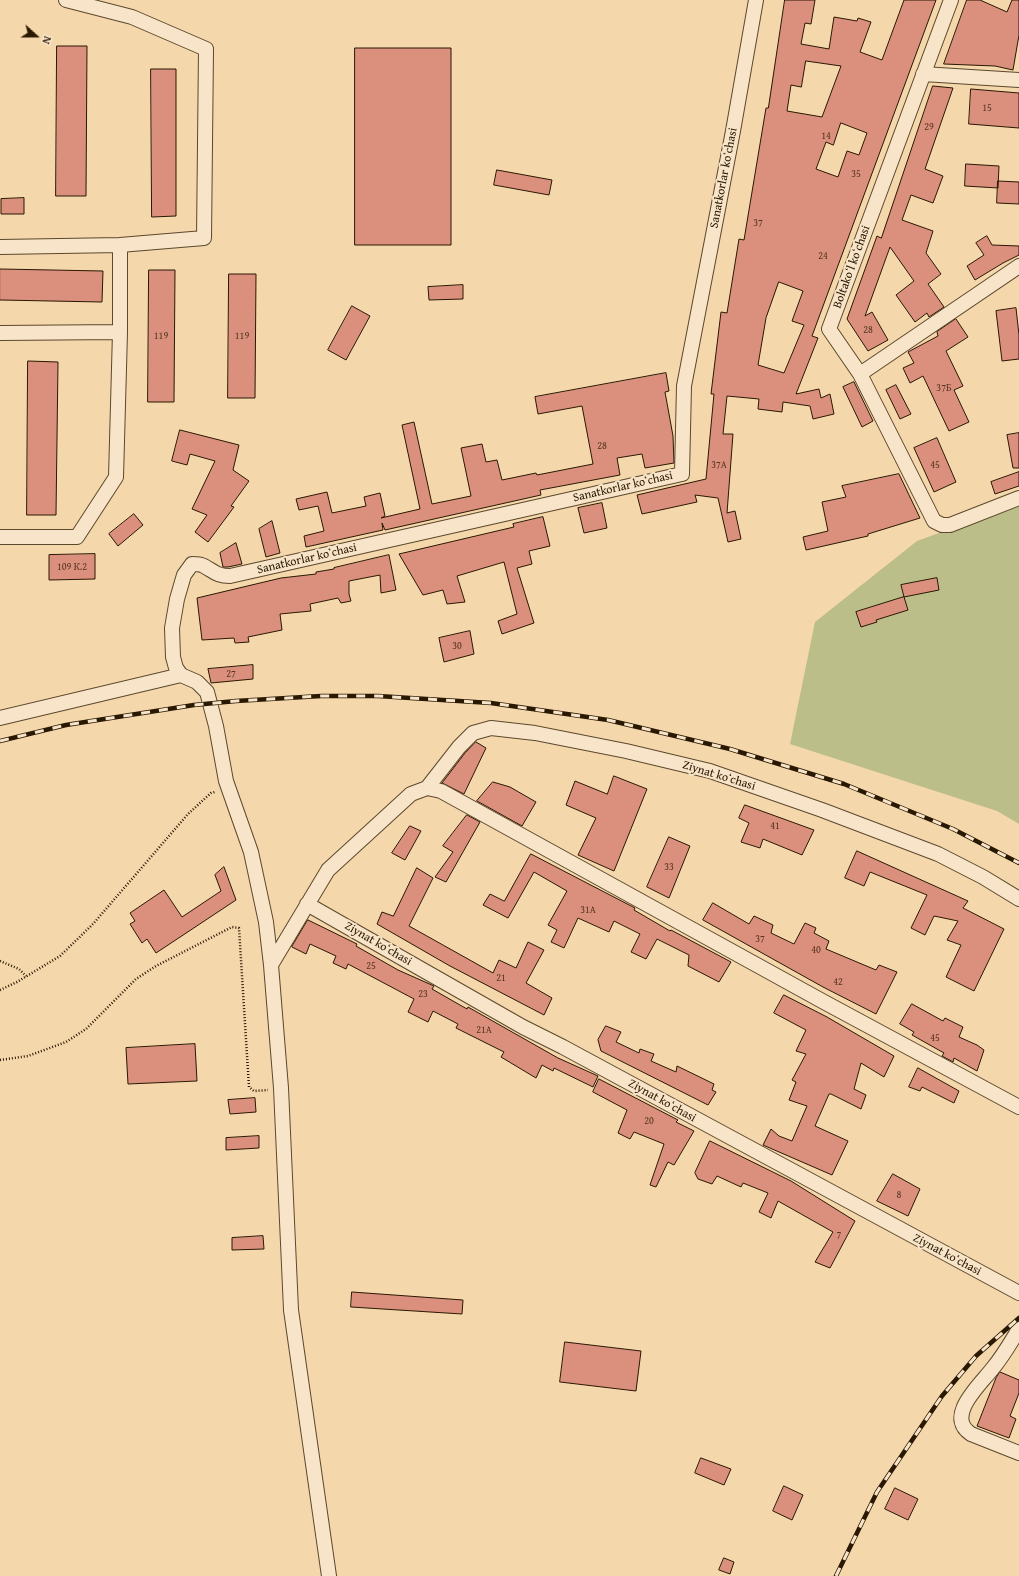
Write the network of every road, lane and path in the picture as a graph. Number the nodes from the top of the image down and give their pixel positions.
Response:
1 (66, 0) edge
2 (756, 0) edge
3 (951, 0) edge
4 (923, 74) junction
5 (1019, 80) edge
6 (120, 245) junction
7 (0, 247) edge
8 (1019, 266) edge
9 (120, 332) junction
10 (0, 333) edge
11 (860, 374) junction
12 (1019, 498) edge
13 (0, 537) edge
14 (181, 675) junction
15 (0, 718) edge
16 (228, 786) junction
17 (426, 788) junction
18 (1019, 899) edge
19 (307, 904) junction
20 (0, 961) edge
21 (271, 965) junction
22 (26, 976) junction
23 (0, 990) edge
24 (0, 1060) edge
25 (281, 1088) junction
26 (1019, 1107) edge
27 (1019, 1293) edge
28 (1019, 1329) edge
29 (1019, 1453) edge
30 (329, 1576) edge

1 - 6 street
2 - 14 street, Sanatkorlar koʻchasi
3 - 4 street, Boltakoʻl koʻchasi
4 - 5 street
4 - 11 street, Boltakoʻl koʻchasi
6 - 7 street
6 - 9 street
8 - 11 street
9 - 10 street
9 - 13 street
11 - 12 street, Boltakoʻl koʻchasi
14 - 15 street
14 - 16 street
16 - 21 street
16 - 22 path
17 - 18 street, Ziynat koʻchasi
17 - 19 street, Ziynat koʻchasi
17 - 26 street
19 - 21 street, Ziynat koʻchasi
19 - 27 street, Ziynat koʻchasi
20 - 22 path
21 - 25 street
22 - 23 path
24 - 25 path
25 - 30 street
28 - 29 street

